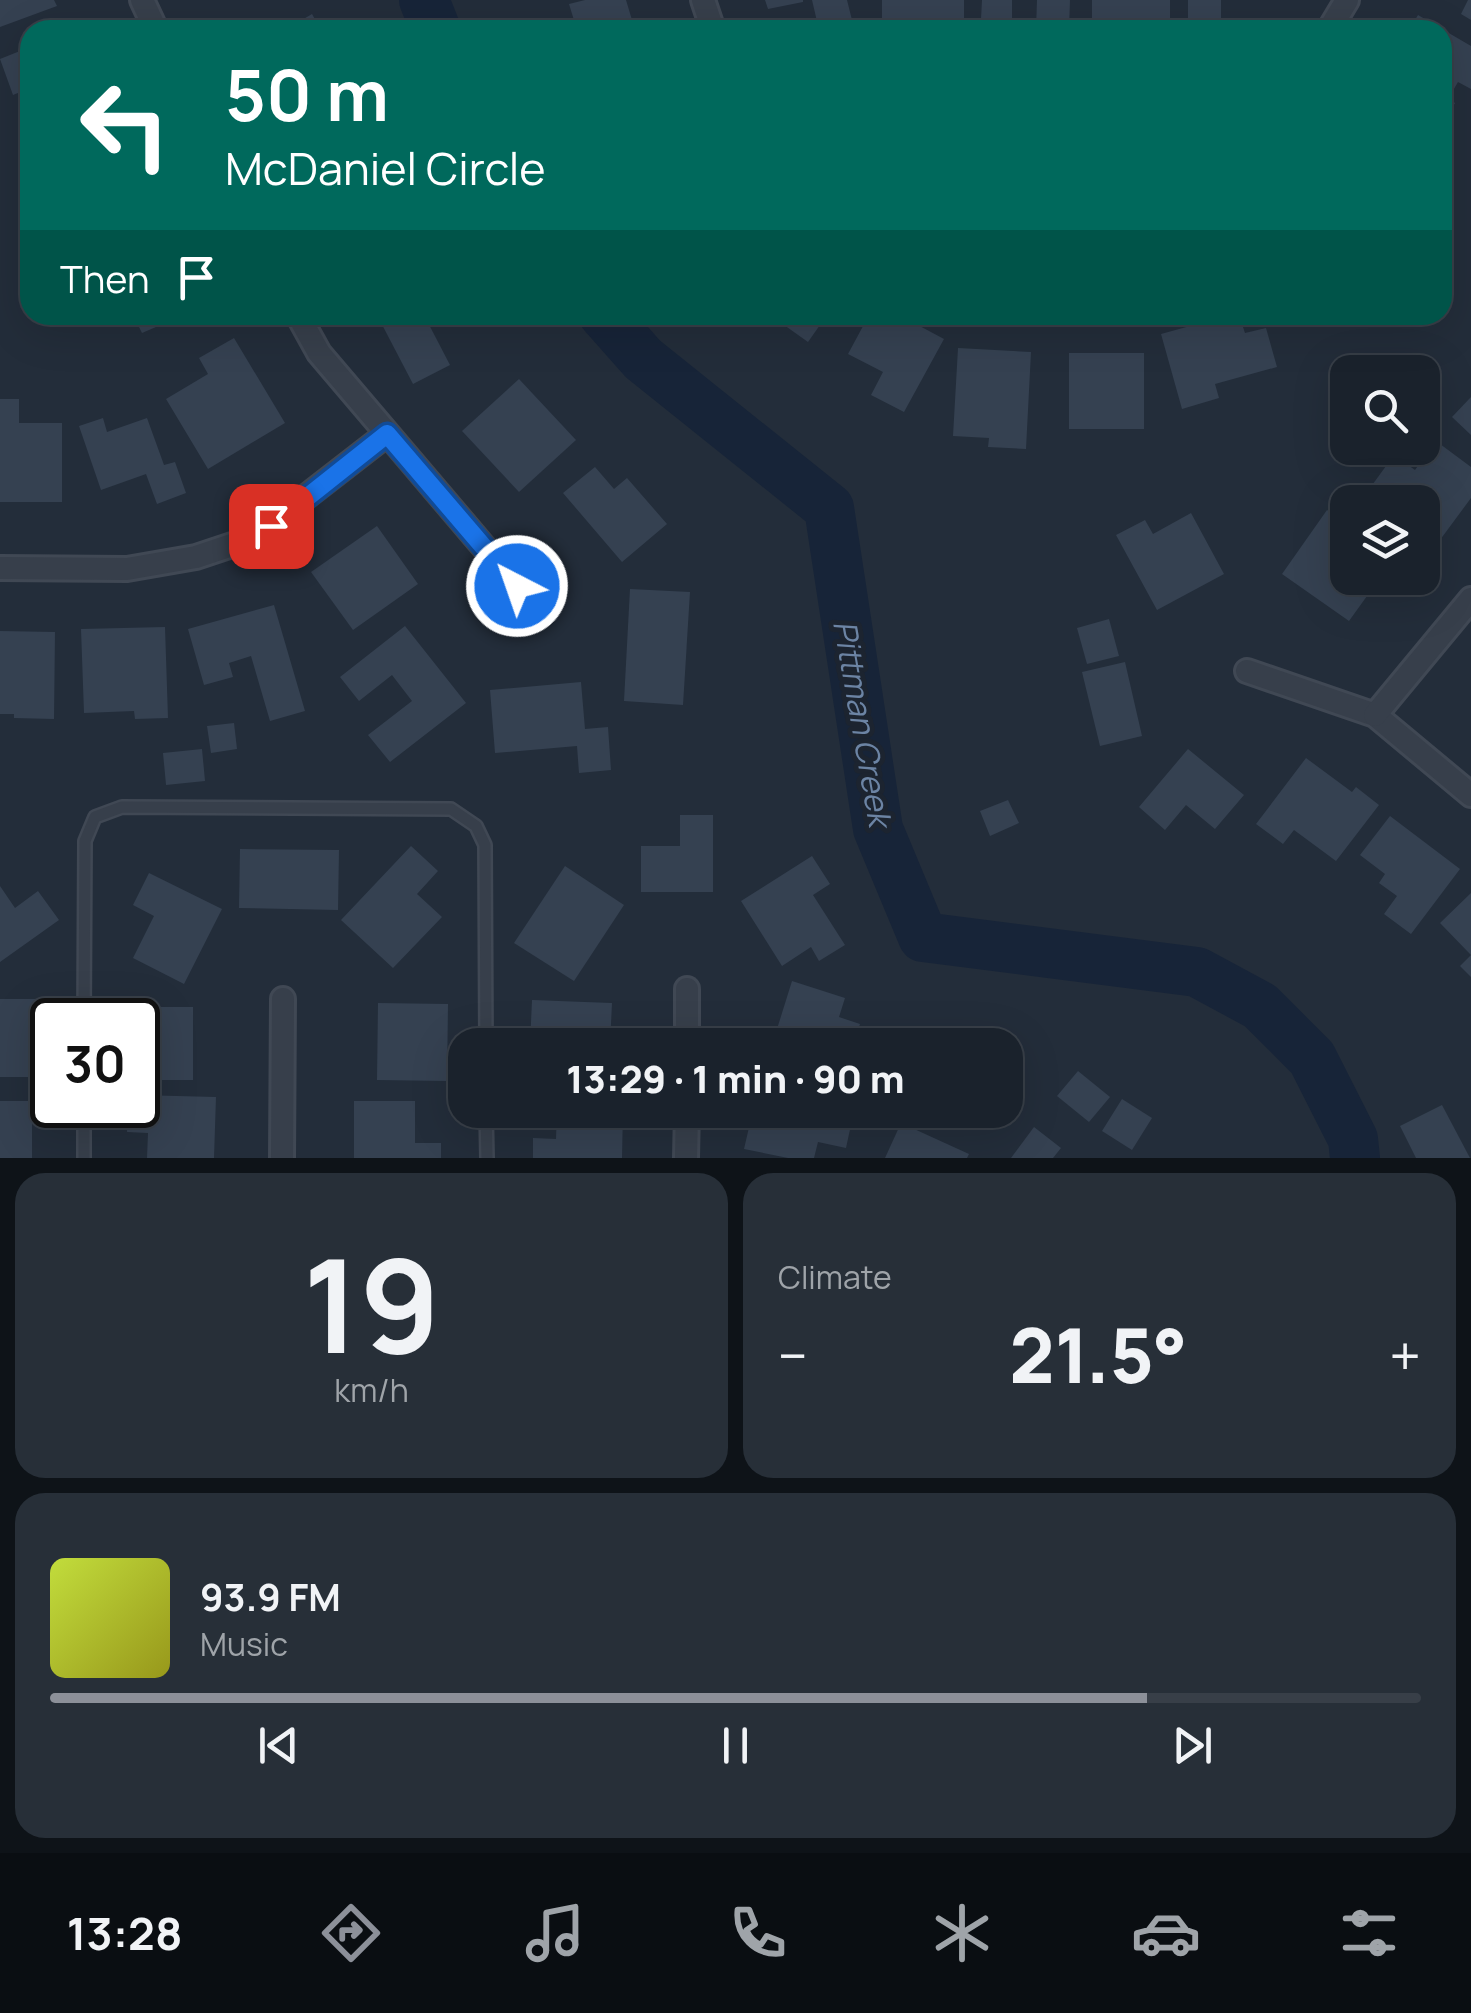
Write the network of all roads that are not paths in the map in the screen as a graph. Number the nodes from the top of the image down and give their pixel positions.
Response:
1 (304, 325) edge
2 (387, 434) junction
3 (0, 568) edge
4 (517, 586) dead end
5 (1471, 599) edge
6 (1247, 672) dead end
7 (1375, 716) junction
8 (1471, 795) edge
9 (687, 989) dead end
10 (84, 998) edge
11 (283, 999) dead end
12 (486, 1028) edge
13 (687, 1028) edge
14 (84, 1128) edge
15 (486, 1128) edge
16 (686, 1128) edge
17 (84, 1158) edge
18 (282, 1158) edge
19 (487, 1158) edge
20 (686, 1158) edge

1 - 2 street
2 - 3 street
2 - 4 street
5 - 7 street
6 - 7 street
7 - 8 street
9 - 13 street
10 - 12 lane
11 - 18 street
14 - 17 lane
15 - 19 lane
16 - 20 street

